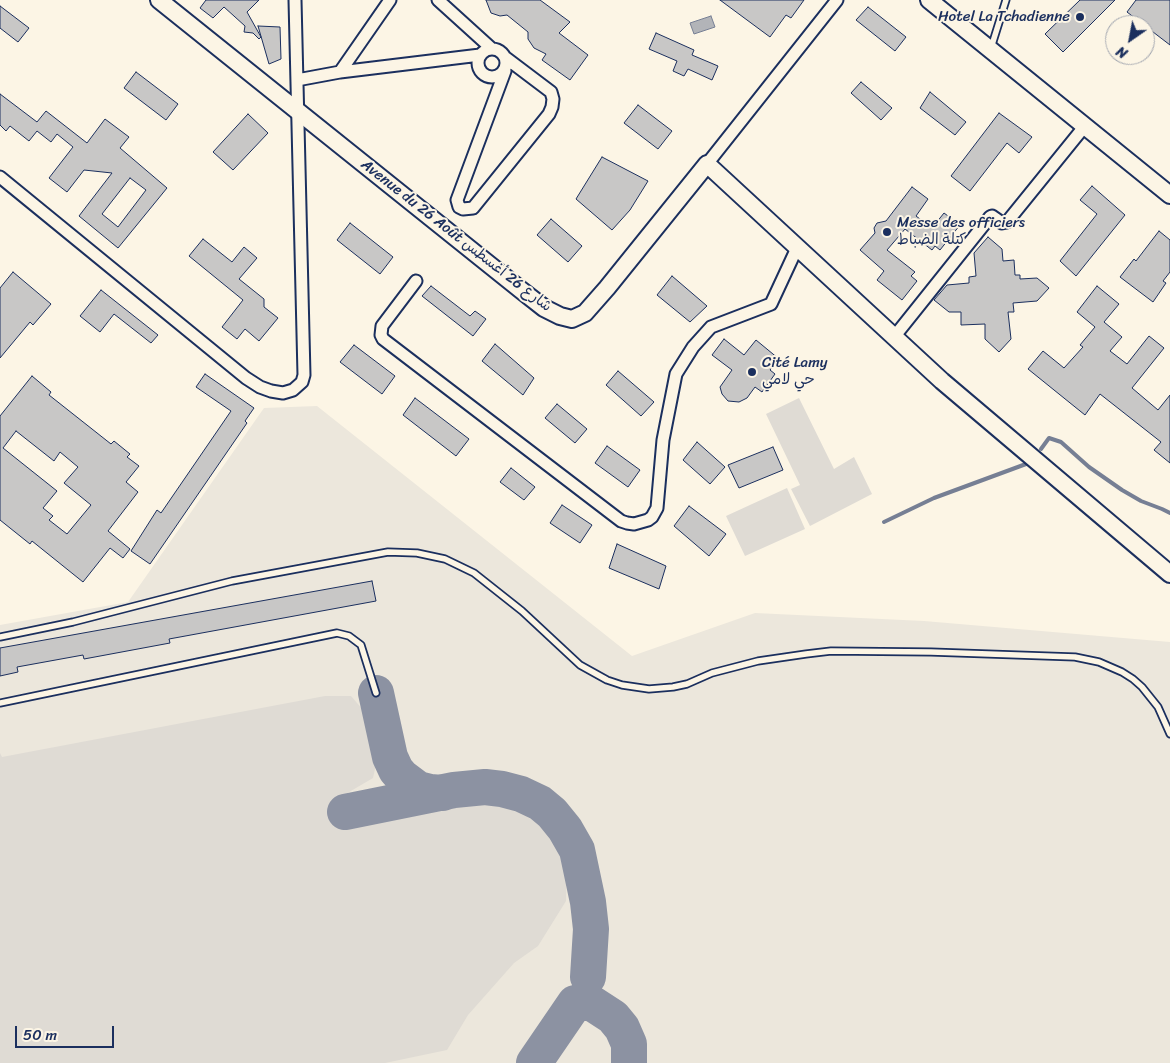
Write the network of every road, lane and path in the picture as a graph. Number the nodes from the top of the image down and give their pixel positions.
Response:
1 (159, 0) edge
2 (295, 0) edge
3 (390, 0) edge
4 (438, 0) edge
5 (838, 0) edge
6 (929, 0) edge
7 (1006, 0) edge
8 (490, 48) junction
9 (990, 50) junction
10 (480, 55) junction
11 (506, 58) junction
12 (505, 71) junction
13 (340, 72) junction
14 (297, 80) junction
15 (298, 111) junction
16 (1084, 127) junction
17 (707, 164) junction
18 (0, 177) edge
19 (1168, 190) edge
20 (797, 248) junction
21 (416, 281) dead end
22 (894, 337) junction
23 (1170, 574) edge
24 (0, 637) edge
25 (376, 693) dead end
26 (0, 703) edge
27 (1170, 734) edge

1 - 15 street, Avenue du 26 Août شارع 26 أغسطس
2 - 14 street
3 - 13 street
4 - 8 street
5 - 17 street, Avenue du 26 Août شارع 26 أغسطس
6 - 9 street
7 - 9 lane
8 - 10 street
8 - 11 street
9 - 16 street
10 - 12 street
10 - 13 street
11 - 12 street
11 - 12 street
13 - 14 street
14 - 15 street
15 - 17 street, Avenue du 26 Août شارع 26 أغسطس
15 - 18 street
16 - 19 street
16 - 22 street
17 - 20 street
20 - 21 street
20 - 22 street
22 - 23 street
24 - 27 lane
25 - 26 lane

